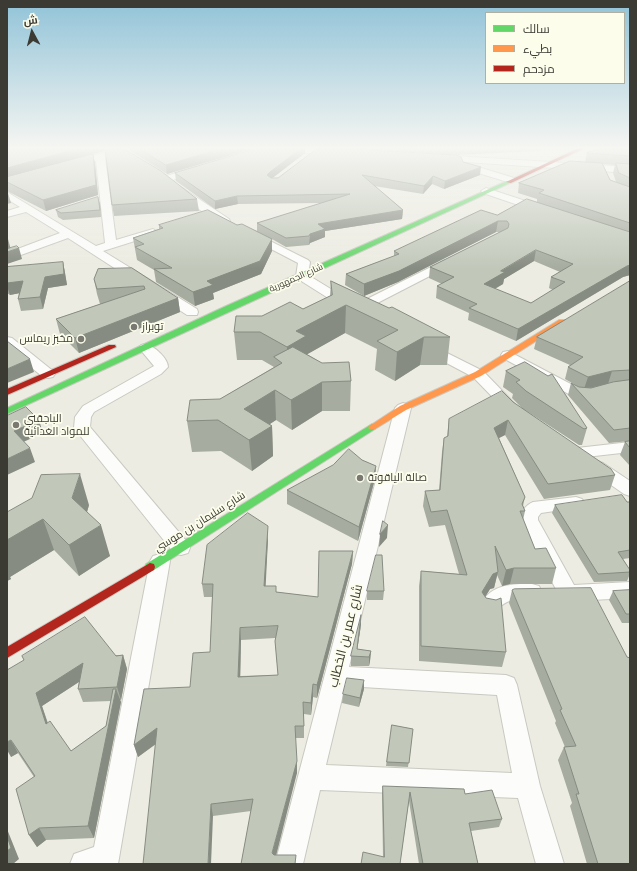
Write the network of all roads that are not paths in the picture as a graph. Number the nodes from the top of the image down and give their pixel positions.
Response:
1 (101, 188) edge
2 (177, 188) edge
3 (494, 188) edge
4 (486, 191) junction
5 (7, 196) edge
6 (28, 208) junction
7 (547, 212) edge
8 (56, 213) edge
9 (211, 213) junction
10 (7, 214) edge
11 (42, 217) junction
12 (197, 218) edge
13 (231, 224) edge
14 (161, 230) edge
15 (244, 231) edge
16 (69, 234) junction
17 (111, 246) junction
18 (95, 250) junction
19 (460, 256) edge
20 (7, 257) edge
21 (308, 261) junction
22 (290, 269) dead end
23 (302, 276) junction
24 (195, 310) joint
25 (356, 310) junction
26 (370, 317) edge
27 (179, 318) dead end
28 (569, 318) edge
29 (7, 341) edge
30 (417, 342) edge
31 (118, 345) dead end
32 (146, 348) junction
33 (508, 355) junction
34 (48, 374) junction
35 (478, 374) junction
36 (630, 387) edge
37 (7, 392) edge
38 (403, 408) junction
39 (7, 411) edge
40 (522, 416) edge
41 (630, 447) edge
42 (625, 494) edge
43 (592, 500) edge
44 (181, 548) junction
45 (160, 561) junction
46 (630, 590) edge
47 (593, 592) junction
48 (568, 593) junction
49 (490, 606) edge
50 (603, 611) edge
51 (7, 653) edge
52 (336, 676) junction
53 (311, 777) junction
54 (527, 786) junction
55 (97, 861) edge
56 (289, 864) edge
57 (550, 864) edge

1 - 17 street
2 - 9 street
3 - 4 main road, شارع الجمهورية
4 - 7 street
4 - 23 main road, شارع الجمهورية
5 - 6 street
6 - 10 street
6 - 11 street
8 - 11 street
9 - 12 street
9 - 13 street
11 - 16 street
14 - 17 street
15 - 21 street
16 - 18 street
16 - 20 street
17 - 18 street
18 - 24 street
19 - 25 street
21 - 22 main road, شارع الجمهورية
21 - 23 street
23 - 25 street
23 - 32 main road, شارع الجمهورية
24 - 27 main road
25 - 26 street
28 - 33 main road, شارع سليمان بن موسي
29 - 34 street
30 - 35 street
31 - 34 main road
32 - 39 main road, شارع الجمهورية
32 - 44 street
33 - 35 main road, شارع سليمان بن موسي
33 - 36 street
34 - 37 main road
35 - 38 main road, شارع سليمان بن موسي
35 - 40 street
38 - 44 main road, شارع سليمان بن موسي
38 - 52 street, شارع عمر بن الخطاب
41 - 42 street
43 - 48 street
44 - 45 main road, شارع سليمان بن موسي
45 - 51 main road, شارع سليمان بن موسي
45 - 55 street
46 - 47 street
47 - 48 street
47 - 50 street
48 - 49 street
52 - 53 street, شارع عمر بن الخطاب
52 - 54 street
53 - 54 street
53 - 56 street, شارع عمر بن الخطاب
54 - 57 street

